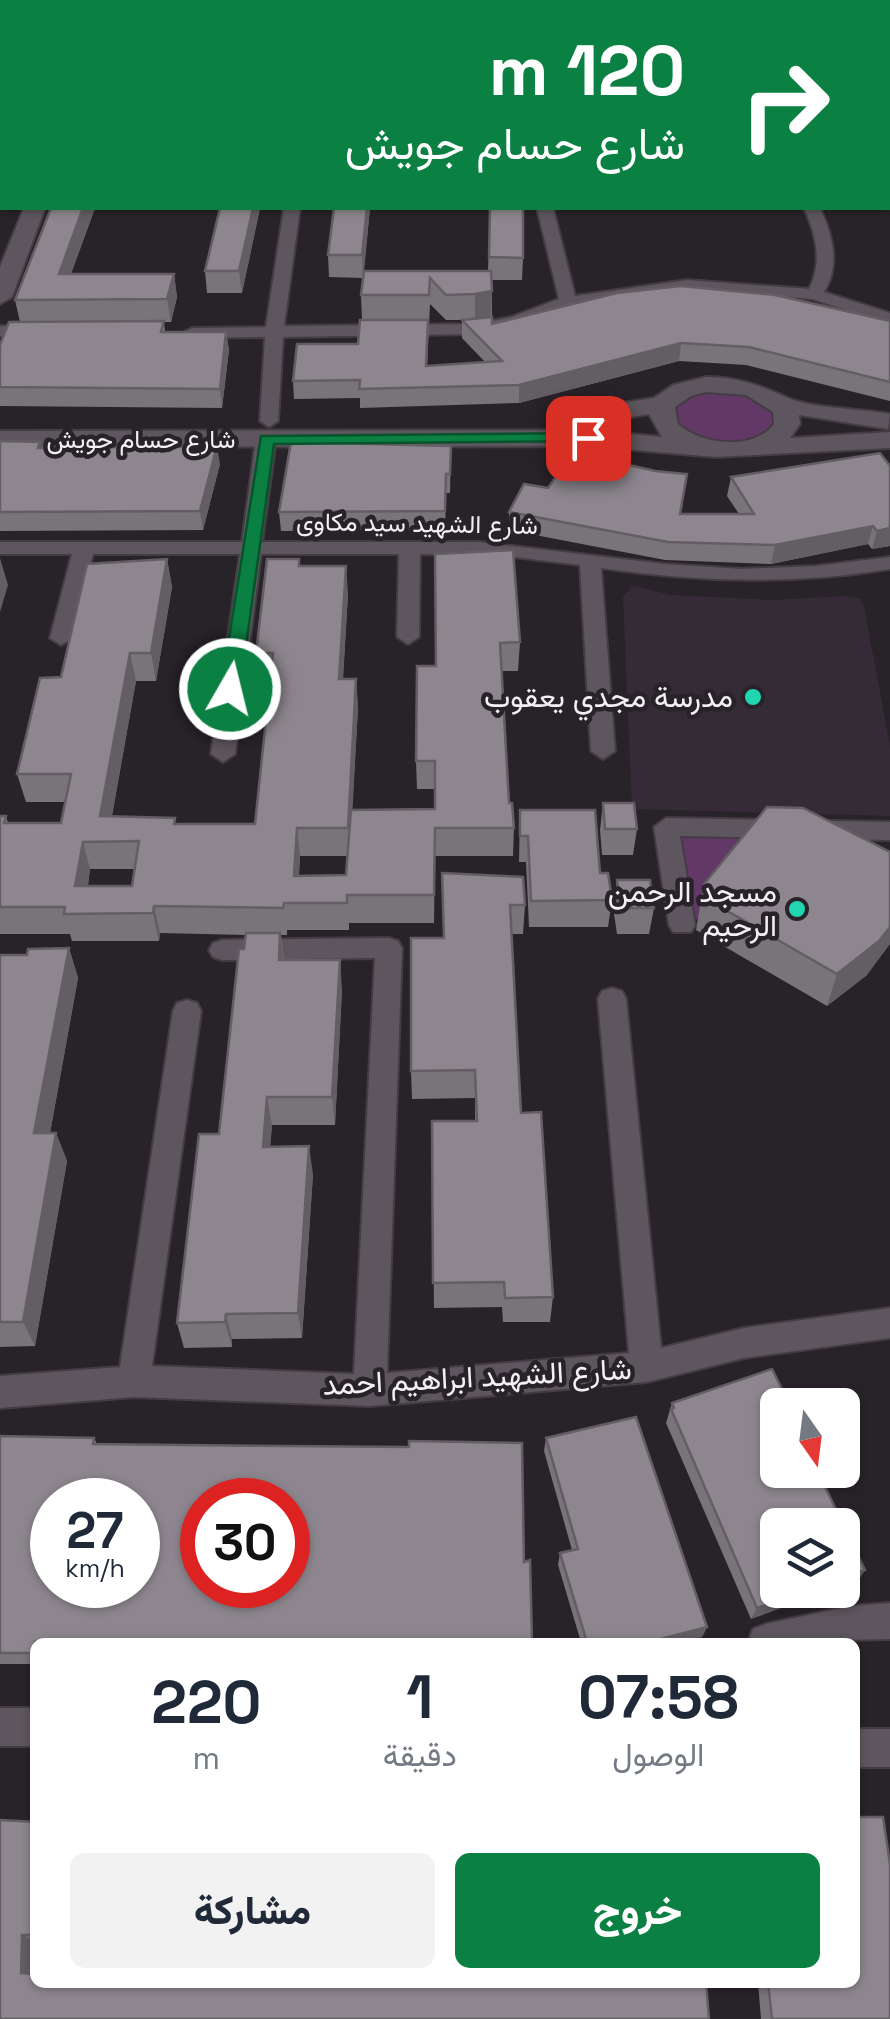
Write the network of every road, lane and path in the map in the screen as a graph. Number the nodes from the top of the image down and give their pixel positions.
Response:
1 (12, 210) edge
2 (33, 210) edge
3 (292, 210) edge
4 (545, 210) edge
5 (813, 210) edge
6 (0, 240) edge
7 (814, 294) junction
8 (0, 297) edge
9 (568, 302) junction
10 (890, 318) edge
11 (0, 331) edge
12 (64, 332) edge
13 (172, 332) edge
14 (274, 332) junction
15 (662, 404) junction
16 (782, 405) junction
17 (890, 421) edge
18 (0, 422) edge
19 (268, 430) junction
20 (0, 439) edge
21 (890, 440) edge
22 (702, 448) junction
23 (759, 448) junction
24 (251, 547) junction
25 (410, 547) junction
26 (0, 548) edge
27 (84, 548) junction
28 (590, 559) junction
29 (890, 563) edge
30 (408, 637) dead end
31 (61, 638) dead end
32 (603, 751) dead end
33 (223, 754) dead end
34 (890, 831) edge
35 (682, 925) dead end
36 (222, 950) dead end
37 (612, 999) dead end
38 (186, 1011) dead end
39 (890, 1323) edge
40 (647, 1367) junction
41 (134, 1381) junction
42 (370, 1390) junction
43 (0, 1392) edge
44 (890, 1621) edge
45 (785, 1638) edge
46 (0, 1727) edge
47 (30, 1727) edge
48 (860, 1748) edge
49 (890, 1748) edge

1 - 6 street
2 - 8 street
3 - 14 street
4 - 9 street
5 - 7 street
7 - 9 street
7 - 10 street
9 - 14 street
11 - 12 street
13 - 14 street
14 - 19 street
15 - 16 street, شارع حسام جويش
15 - 19 street, شارع حسام جويش
15 - 22 street
16 - 17 street
16 - 23 street
18 - 19 street, شارع حسام جويش
19 - 20 street, شارع حسام جويش
19 - 22 street, شارع حسام جويش
19 - 24 street
21 - 23 street
22 - 23 street, شارع حسام جويش
24 - 25 street, شارع الشهيد سيد مكاوى
24 - 27 street, شارع الشهيد سيد مكاوى
24 - 33 street
25 - 28 street, شارع الشهيد سيد مكاوى
25 - 30 street
26 - 27 street, شارع الشهيد سيد مكاوى
27 - 31 street
28 - 29 street, شارع الشهيد سيد مكاوى
28 - 32 street
34 - 35 street
36 - 42 street
37 - 40 street
38 - 41 street
39 - 40 street, شارع الشهيد ابراهيم احمد
40 - 42 street, شارع الشهيد ابراهيم احمد
41 - 42 street, شارع الشهيد ابراهيم احمد
41 - 43 street, شارع الشهيد ابراهيم احمد
44 - 45 street
46 - 47 street
48 - 49 street

